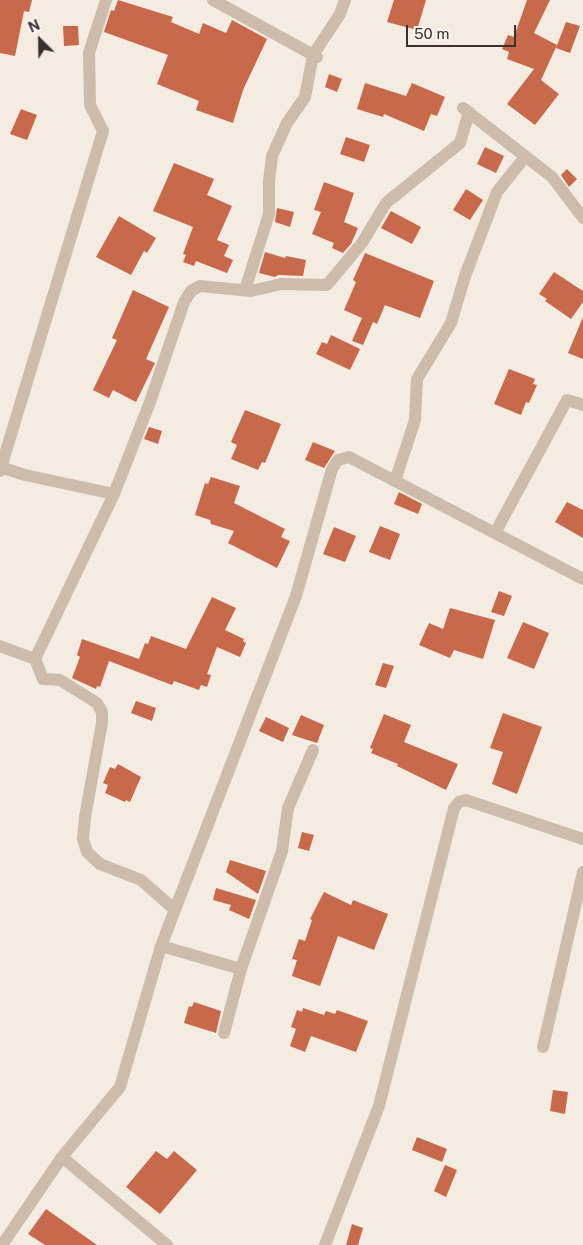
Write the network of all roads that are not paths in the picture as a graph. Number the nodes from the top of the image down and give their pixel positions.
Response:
1 (106, 0) edge
2 (213, 0) edge
3 (345, 0) edge
4 (315, 56) junction
5 (525, 157) junction
6 (583, 218) edge
7 (245, 290) junction
8 (583, 405) edge
9 (0, 468) edge
10 (395, 482) junction
11 (114, 494) junction
12 (495, 533) junction
13 (583, 579) edge
14 (0, 646) edge
15 (35, 659) junction
16 (313, 750) dead end
17 (583, 840) edge
18 (583, 872) edge
19 (174, 909) junction
20 (161, 946) junction
21 (241, 969) junction
22 (224, 1034) dead end
23 (543, 1047) dead end
24 (62, 1157) junction
25 (2, 1245) edge
26 (167, 1245) edge
27 (325, 1245) edge

1 - 9 street
2 - 4 street
3 - 4 street
4 - 7 street
5 - 6 street
5 - 7 street
5 - 10 street
7 - 11 street
8 - 12 street
9 - 11 street
10 - 12 street
10 - 19 street
11 - 15 street
12 - 13 street
14 - 15 street
15 - 19 street
16 - 21 street
17 - 27 street
18 - 23 street
19 - 20 street
20 - 21 street
20 - 24 street
21 - 22 street
24 - 25 street
24 - 26 street

